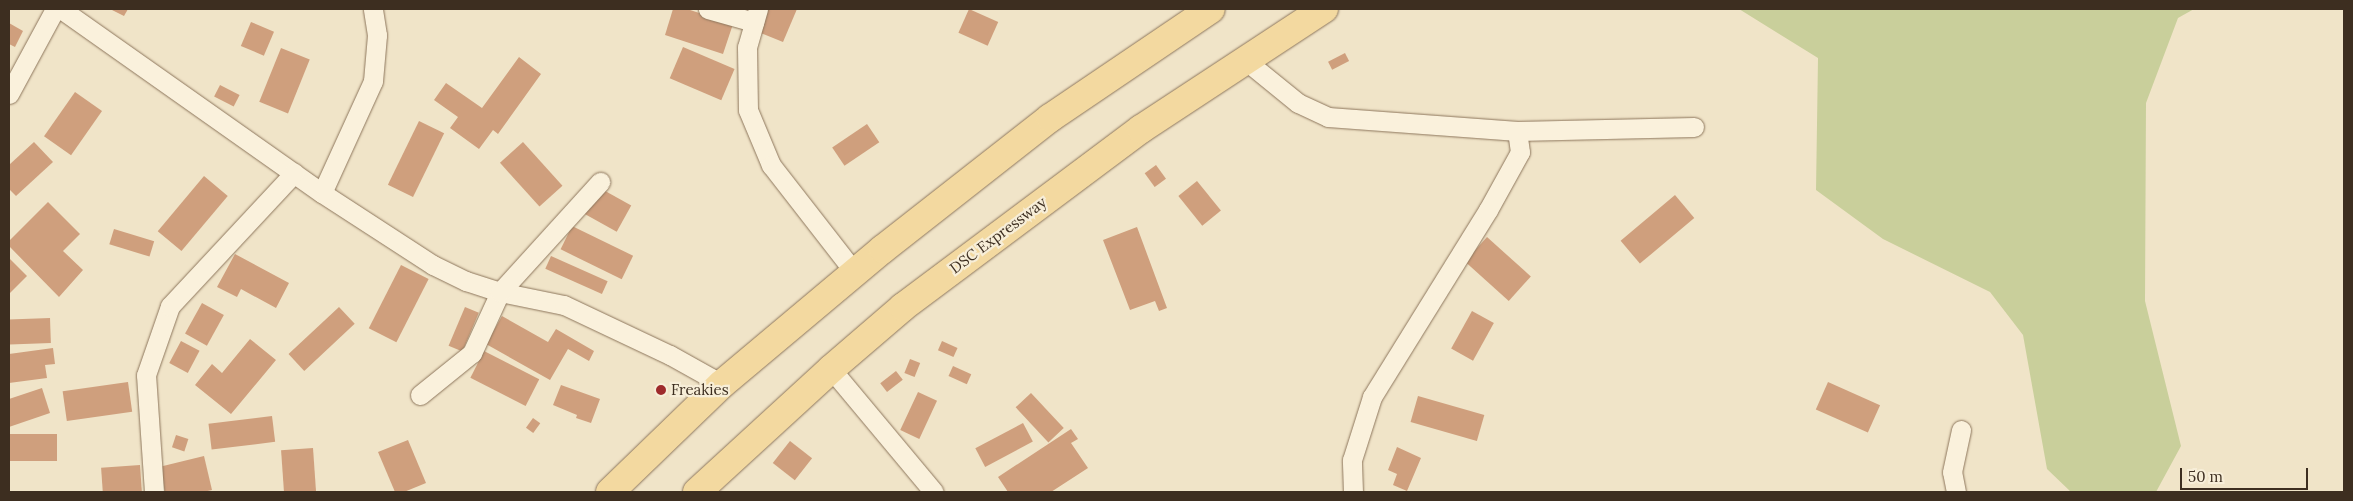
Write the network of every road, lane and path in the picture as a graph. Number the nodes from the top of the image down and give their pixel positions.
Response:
1 (55, 9) edge
2 (62, 9) edge
3 (373, 9) edge
4 (708, 9) edge
5 (1211, 9) edge
6 (1324, 9) edge
7 (756, 16) edge
8 (1245, 60) junction
9 (9, 94) edge
10 (1694, 127) dead end
11 (1517, 131) junction
12 (294, 173) junction
13 (600, 182) dead end
14 (322, 193) junction
15 (854, 273) junction
16 (500, 292) junction
17 (831, 369) junction
18 (722, 384) junction
19 (420, 395) dead end
20 (1961, 430) dead end
21 (154, 492) edge
22 (610, 492) edge
23 (697, 492) edge
24 (934, 492) edge
25 (1353, 492) edge
26 (1956, 492) edge

1 - 9 street
2 - 12 street
3 - 14 street
4 - 7 street
5 - 15 main road
6 - 8 main road, DSC Expressway
7 - 15 street
8 - 11 street
8 - 17 main road, DSC Expressway
10 - 11 street
11 - 25 street
12 - 14 street
12 - 21 street
13 - 16 street
14 - 16 street
15 - 18 main road
16 - 18 street
16 - 19 street
17 - 23 main road, DSC Expressway
17 - 24 street
18 - 22 main road
20 - 26 street

